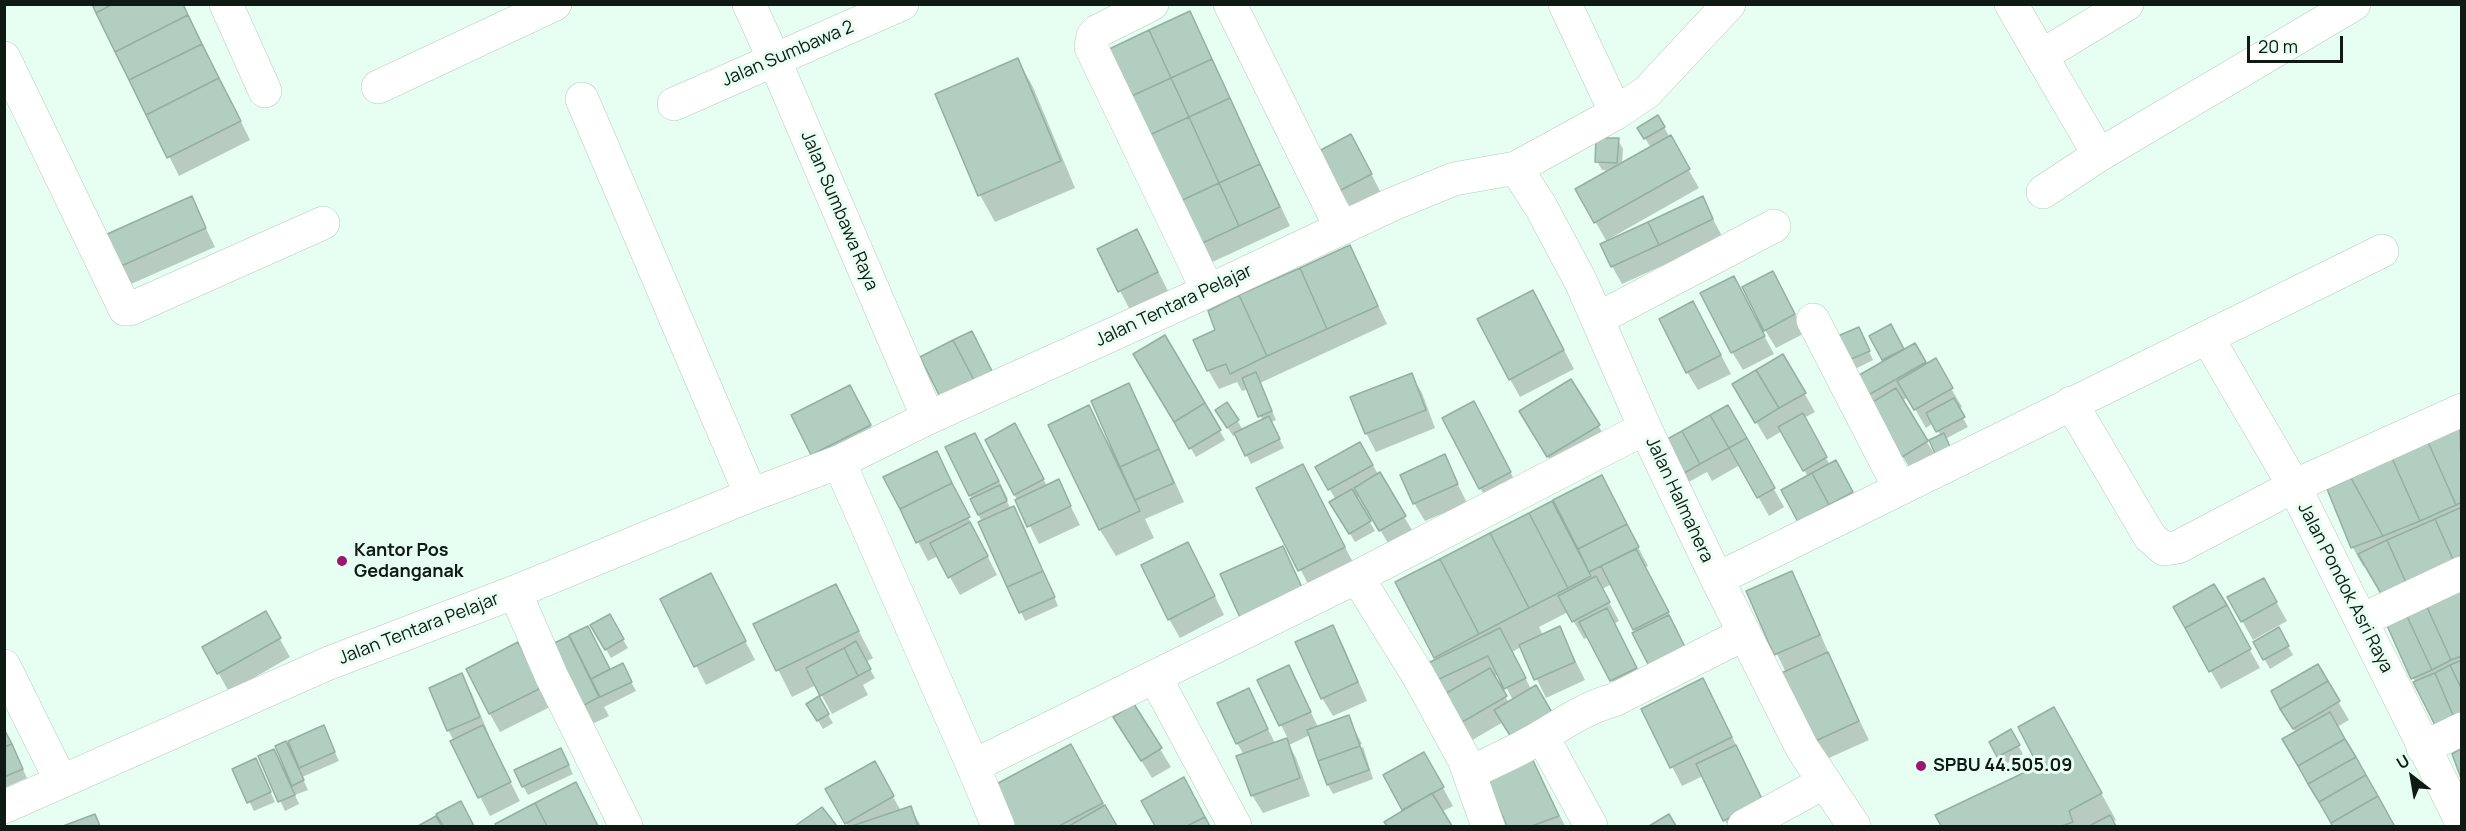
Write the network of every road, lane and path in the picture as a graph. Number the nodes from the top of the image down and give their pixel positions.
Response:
1 (226, 4) edge
2 (555, 4) edge
3 (749, 4) edge
4 (902, 4) edge
5 (1152, 4) edge
6 (1230, 4) edge
7 (1565, 4) edge
8 (1729, 4) edge
9 (2011, 4) edge
10 (2127, 4) edge
11 (2354, 4) edge
12 (2041, 56) junction
13 (4, 58) edge
14 (774, 58) junction
15 (378, 87) dead end
16 (265, 91) dead end
17 (582, 99) dead end
18 (674, 104) dead end
19 (1616, 113) junction
20 (2099, 155) junction
21 (1516, 168) junction
22 (2043, 192) dead end
23 (323, 223) dead end
24 (1774, 226) dead end
25 (1341, 228) junction
26 (2382, 251) dead end
27 (1208, 291) junction
28 (1597, 319) junction
29 (1813, 320) dead end
30 (2207, 337) junction
31 (2072, 403) junction
32 (2462, 410) edge
33 (928, 418) junction
34 (1645, 428) junction
35 (839, 462) junction
36 (2294, 486) junction
37 (1899, 488) junction
38 (751, 495) junction
39 (2462, 573) edge
40 (1357, 577) junction
41 (1716, 579) junction
42 (515, 592) junction
43 (2362, 620) junction
44 (1744, 634) junction
45 (4, 666) edge
46 (1155, 676) junction
47 (2462, 729) edge
48 (1542, 736) junction
49 (2423, 748) junction
50 (973, 766) junction
51 (1469, 773) junction
52 (61, 781) junction
53 (1823, 783) junction
54 (4, 807) edge
55 (1580, 823) edge
56 (2462, 823) edge
57 (626, 826) edge
58 (998, 826) edge
59 (1236, 826) edge
60 (1488, 826) edge
61 (1744, 826) edge
62 (1854, 826) edge

1 - 16 street
2 - 15 street
3 - 14 street, Jalan Sumbawa Raya
4 - 14 street, Jalan Sumbawa 2
5 - 27 street
6 - 25 street
7 - 19 street
8 - 19 street, Jalan Tentara Pelajar
9 - 12 street
10 - 12 street
11 - 20 street
12 - 20 street
13 - 23 street
14 - 18 street, Jalan Sumbawa 2
14 - 33 street, Jalan Sumbawa Raya
17 - 38 street
19 - 21 street, Jalan Tentara Pelajar
20 - 22 street
21 - 25 street, Jalan Tentara Pelajar
21 - 28 street, Jalan Halmahera
24 - 28 street
25 - 27 street, Jalan Tentara Pelajar
26 - 30 street
27 - 33 street, Jalan Tentara Pelajar
28 - 34 street, Jalan Halmahera
29 - 37 street
30 - 31 street
30 - 36 street
31 - 36 street
31 - 37 street
32 - 36 street, Jalan Pondok Asri Raya
33 - 35 street, Jalan Tentara Pelajar
34 - 40 street
34 - 41 street, Jalan Halmahera
35 - 38 street, Jalan Tentara Pelajar
35 - 50 street
36 - 43 street, Jalan Pondok Asri Raya
37 - 41 street
38 - 42 street, Jalan Tentara Pelajar
39 - 43 street
40 - 46 street
40 - 51 street
41 - 44 street, Jalan Halmahera
42 - 52 street, Jalan Tentara Pelajar
42 - 57 street
43 - 49 street, Jalan Pondok Asri Raya
44 - 48 street
44 - 53 street, Jalan Halmahera
45 - 52 street
46 - 50 street
46 - 59 street
47 - 49 street
48 - 51 street
48 - 55 street
49 - 56 street, Jalan Pondok Asri Raya
50 - 58 street
51 - 60 street
52 - 54 street, Jalan Tentara Pelajar
53 - 61 street
53 - 62 street, Jalan Halmahera

